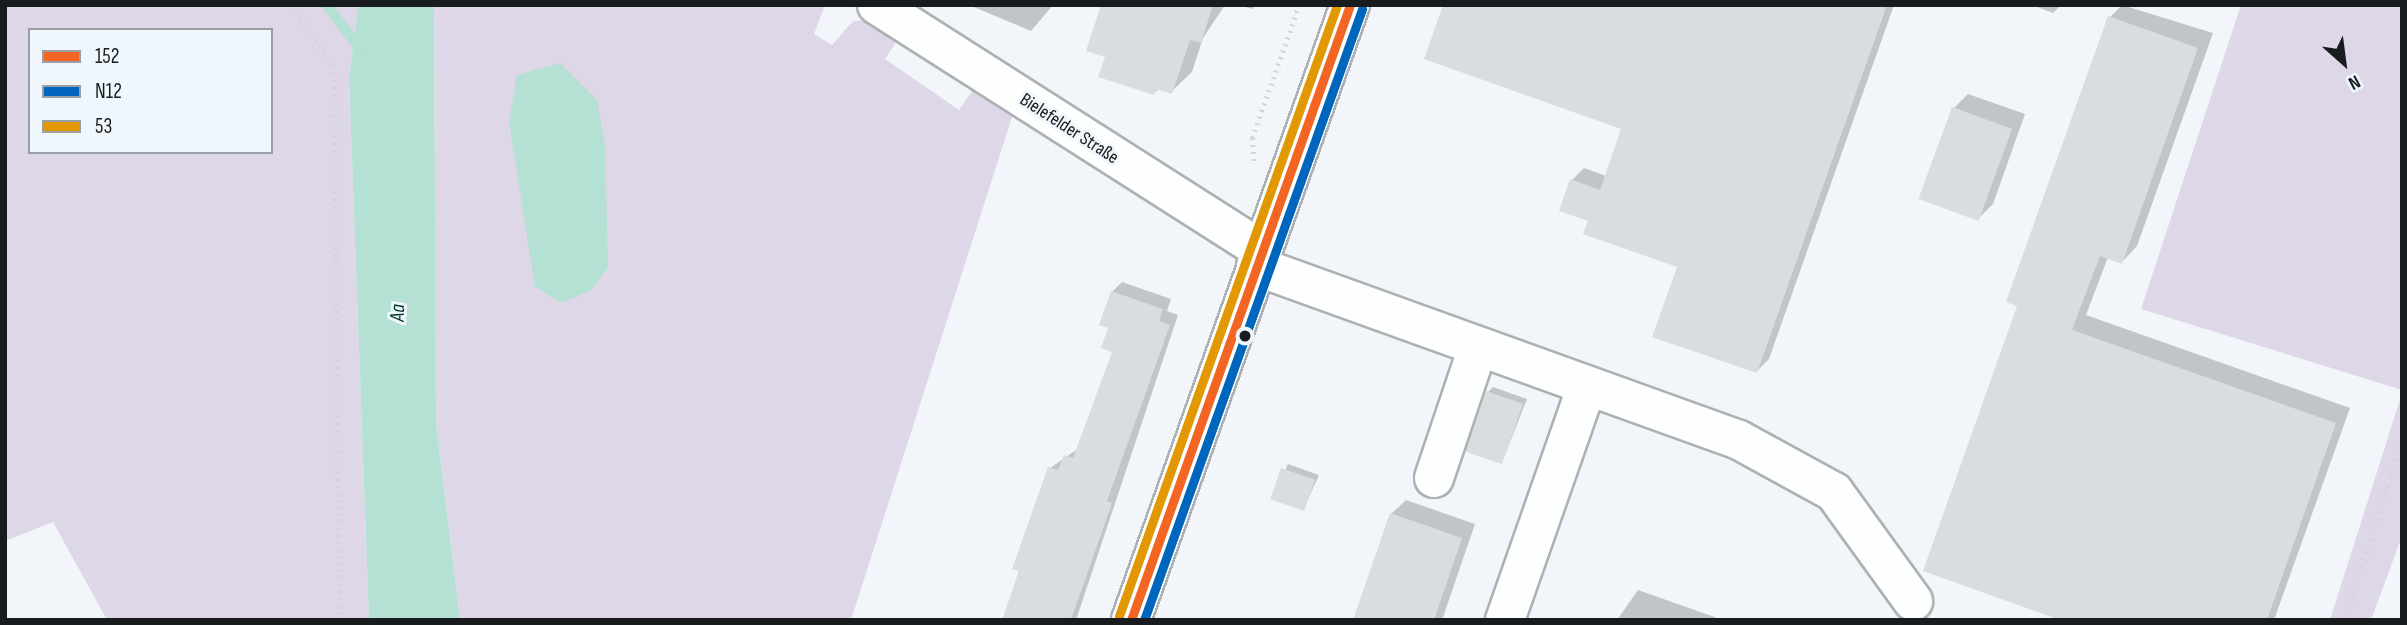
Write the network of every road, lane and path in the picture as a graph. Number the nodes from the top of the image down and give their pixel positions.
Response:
1 (292, 5) edge
2 (877, 5) edge
3 (1350, 5) edge
4 (1259, 258) junction
5 (1478, 347) junction
6 (1587, 386) junction
7 (2402, 443) edge
8 (1433, 478) dead end
9 (1913, 601) dead end
10 (340, 620) edge
11 (1131, 620) edge
12 (1505, 620) edge
13 (2344, 620) edge

1 - 10 path
2 - 4 street, Bielefelder Straße
3 - 4 street
4 - 5 street, Bielefelder Straße
4 - 11 street
5 - 6 street, Bielefelder Straße
5 - 8 street
6 - 9 street, Bielefelder Straße
6 - 12 street
7 - 13 path

